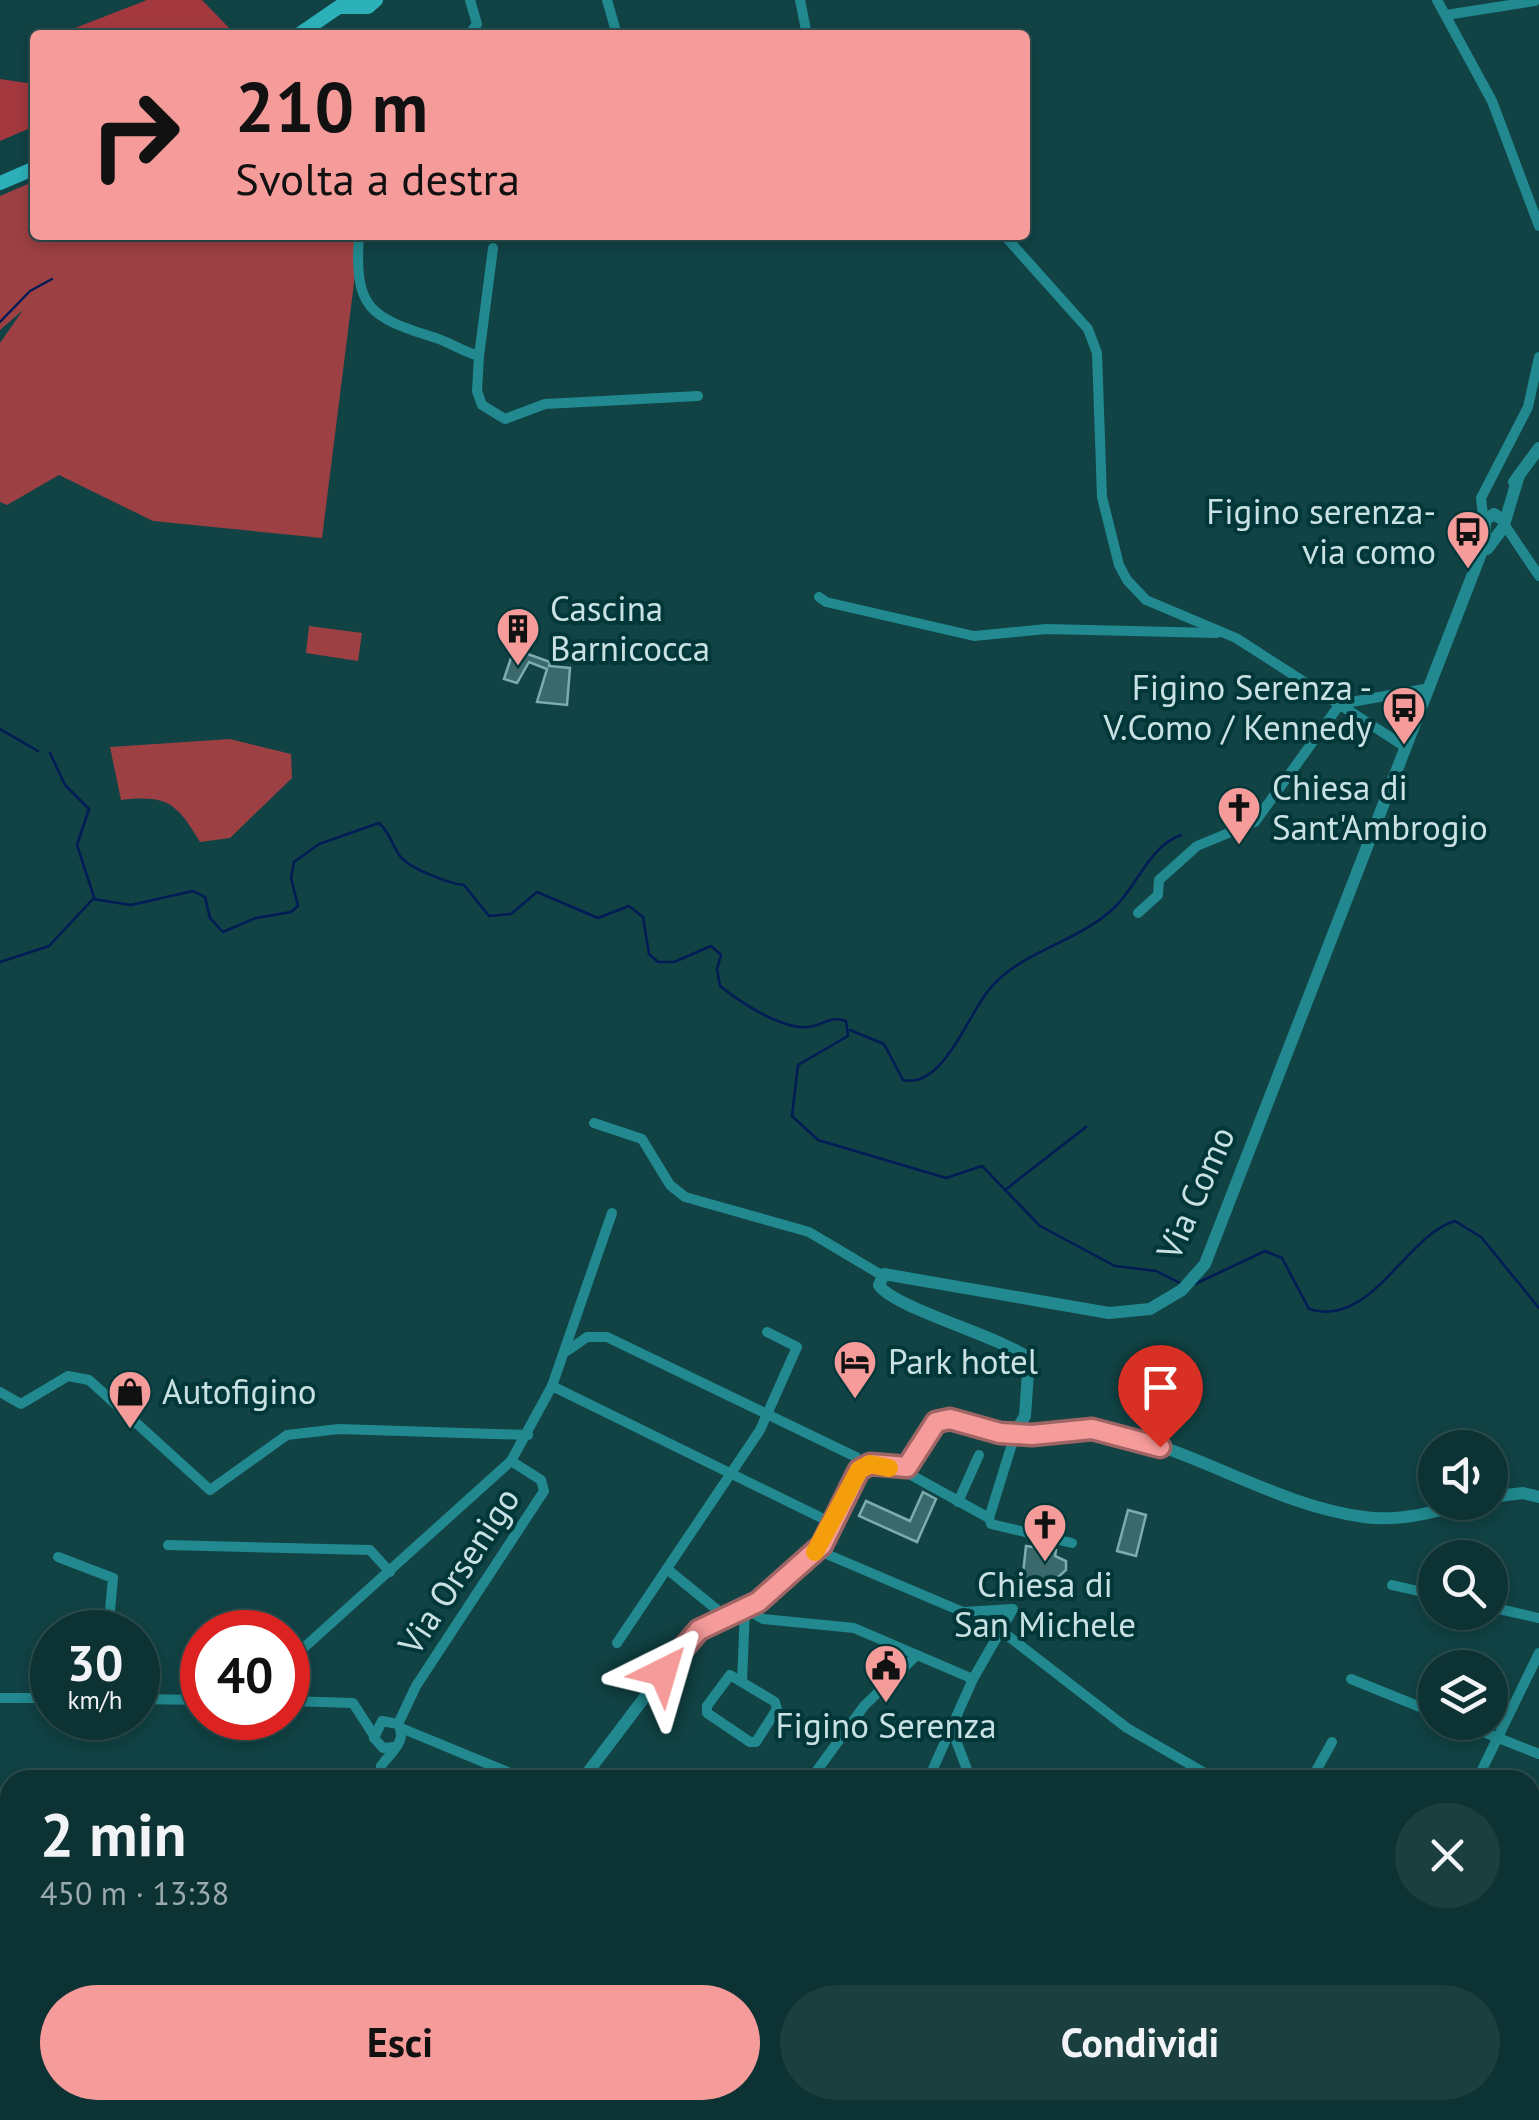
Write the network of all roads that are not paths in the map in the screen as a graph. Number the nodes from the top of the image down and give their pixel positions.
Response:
1 (470, 0) edge
2 (607, 0) edge
3 (800, 0) edge
4 (1437, 0) edge
5 (361, 2) edge
6 (1536, 2) edge
7 (1446, 15) junction
8 (308, 30) edge
9 (473, 30) edge
10 (616, 30) edge
11 (807, 30) edge
12 (30, 170) edge
13 (0, 183) edge
14 (1539, 226) edge
15 (359, 240) edge
16 (1009, 240) edge
17 (493, 248) dead end
18 (479, 356) junction
19 (1539, 357) edge
20 (698, 396) dead end
21 (1539, 448) edge
22 (1496, 524) junction
23 (1539, 576) edge
24 (819, 597) dead end
25 (1225, 633) junction
26 (1430, 688) junction
27 (1402, 693) junction
28 (1340, 704) junction
29 (1420, 709) junction
30 (1404, 746) junction
31 (1138, 913) dead end
32 (594, 1123) dead end
33 (612, 1213) dead end
34 (882, 1276) junction
35 (574, 1324) junction
36 (767, 1332) dead end
37 (607, 1337) junction
38 (560, 1360) junction
39 (552, 1386) junction
40 (0, 1392) edge
41 (768, 1414) junction
42 (1016, 1432) junction
43 (528, 1435) junction
44 (979, 1455) dead end
45 (511, 1461) junction
46 (865, 1466) junction
47 (902, 1470) junction
48 (730, 1474) junction
49 (1508, 1494) edge
50 (1539, 1497) edge
51 (958, 1502) junction
52 (1418, 1514) edge
53 (988, 1518) junction
54 (832, 1523) junction
55 (1072, 1544) dead end
56 (168, 1545) dead end
57 (816, 1550) junction
58 (58, 1557) dead end
59 (667, 1570) junction
60 (390, 1572) junction
61 (1392, 1586) dead end
62 (1418, 1591) edge
63 (110, 1610) edge
64 (745, 1610) junction
65 (1508, 1612) edge
66 (726, 1617) junction
67 (1539, 1618) edge
68 (1003, 1632) junction
69 (310, 1643) edge
70 (617, 1643) dead end
71 (1539, 1652) edge
72 (917, 1655) junction
73 (973, 1679) junction
74 (1351, 1679) dead end
75 (742, 1682) junction
76 (0, 1698) edge
77 (30, 1698) edge
78 (310, 1702) edge
79 (353, 1703) junction
80 (1418, 1706) edge
81 (1508, 1717) edge
82 (394, 1730) junction
83 (952, 1730) junction
84 (376, 1740) junction
85 (1497, 1740) edge
86 (1503, 1740) edge
87 (1332, 1742) dead end
88 (1539, 1754) edge
89 (380, 1766) junction
90 (1193, 1767) junction
91 (381, 1770) edge
92 (505, 1770) edge
93 (590, 1770) edge
94 (817, 1770) edge
95 (933, 1770) edge
96 (967, 1770) edge
97 (1190, 1770) edge
98 (1198, 1770) edge
99 (1317, 1770) edge
100 (1481, 1770) edge

1 - 9 street
2 - 10 street
3 - 11 street
4 - 7 street
5 - 8 main road
6 - 7 street
7 - 14 street
12 - 13 main road
15 - 18 street
16 - 25 street
17 - 18 street
18 - 20 street
19 - 22 street
21 - 22 street, Via Como
22 - 23 street
22 - 26 street, Via Como
24 - 25 street
25 - 28 street
26 - 27 street
26 - 29 street, Via Como
27 - 28 street
27 - 29 street
28 - 30 street
28 - 31 street
29 - 30 street, Via Como
30 - 34 street, Via Como
32 - 34 street
33 - 35 street
34 - 42 street
35 - 37 street
35 - 38 street
36 - 41 street
37 - 38 street
37 - 41 street
38 - 39 street
39 - 43 street
39 - 48 street
40 - 43 street
41 - 46 street
41 - 48 street
42 - 47 street
42 - 52 street
42 - 53 street
43 - 45 street
44 - 51 street
45 - 60 street
45 - 82 street, Via Orsenigo
46 - 47 street
46 - 54 street
47 - 51 street
48 - 54 street
48 - 59 street
49 - 50 street
51 - 53 street
53 - 55 street
54 - 57 street
56 - 60 street
57 - 64 street
57 - 68 street
58 - 63 street
59 - 66 street
59 - 70 street
60 - 69 street
61 - 62 street
64 - 66 street
64 - 72 street
64 - 75 street
65 - 67 street
66 - 93 street
68 - 73 street
68 - 90 street
71 - 81 street
72 - 73 street
72 - 94 street
73 - 83 street
74 - 80 street
75 - 75 street
76 - 77 street
78 - 79 street
79 - 82 street
79 - 84 street
82 - 84 street
82 - 84 street
82 - 89 street
82 - 92 street
83 - 95 street
83 - 96 street
84 - 89 street
85 - 100 street
86 - 88 street
87 - 99 street
89 - 91 street
90 - 97 street
90 - 98 street

